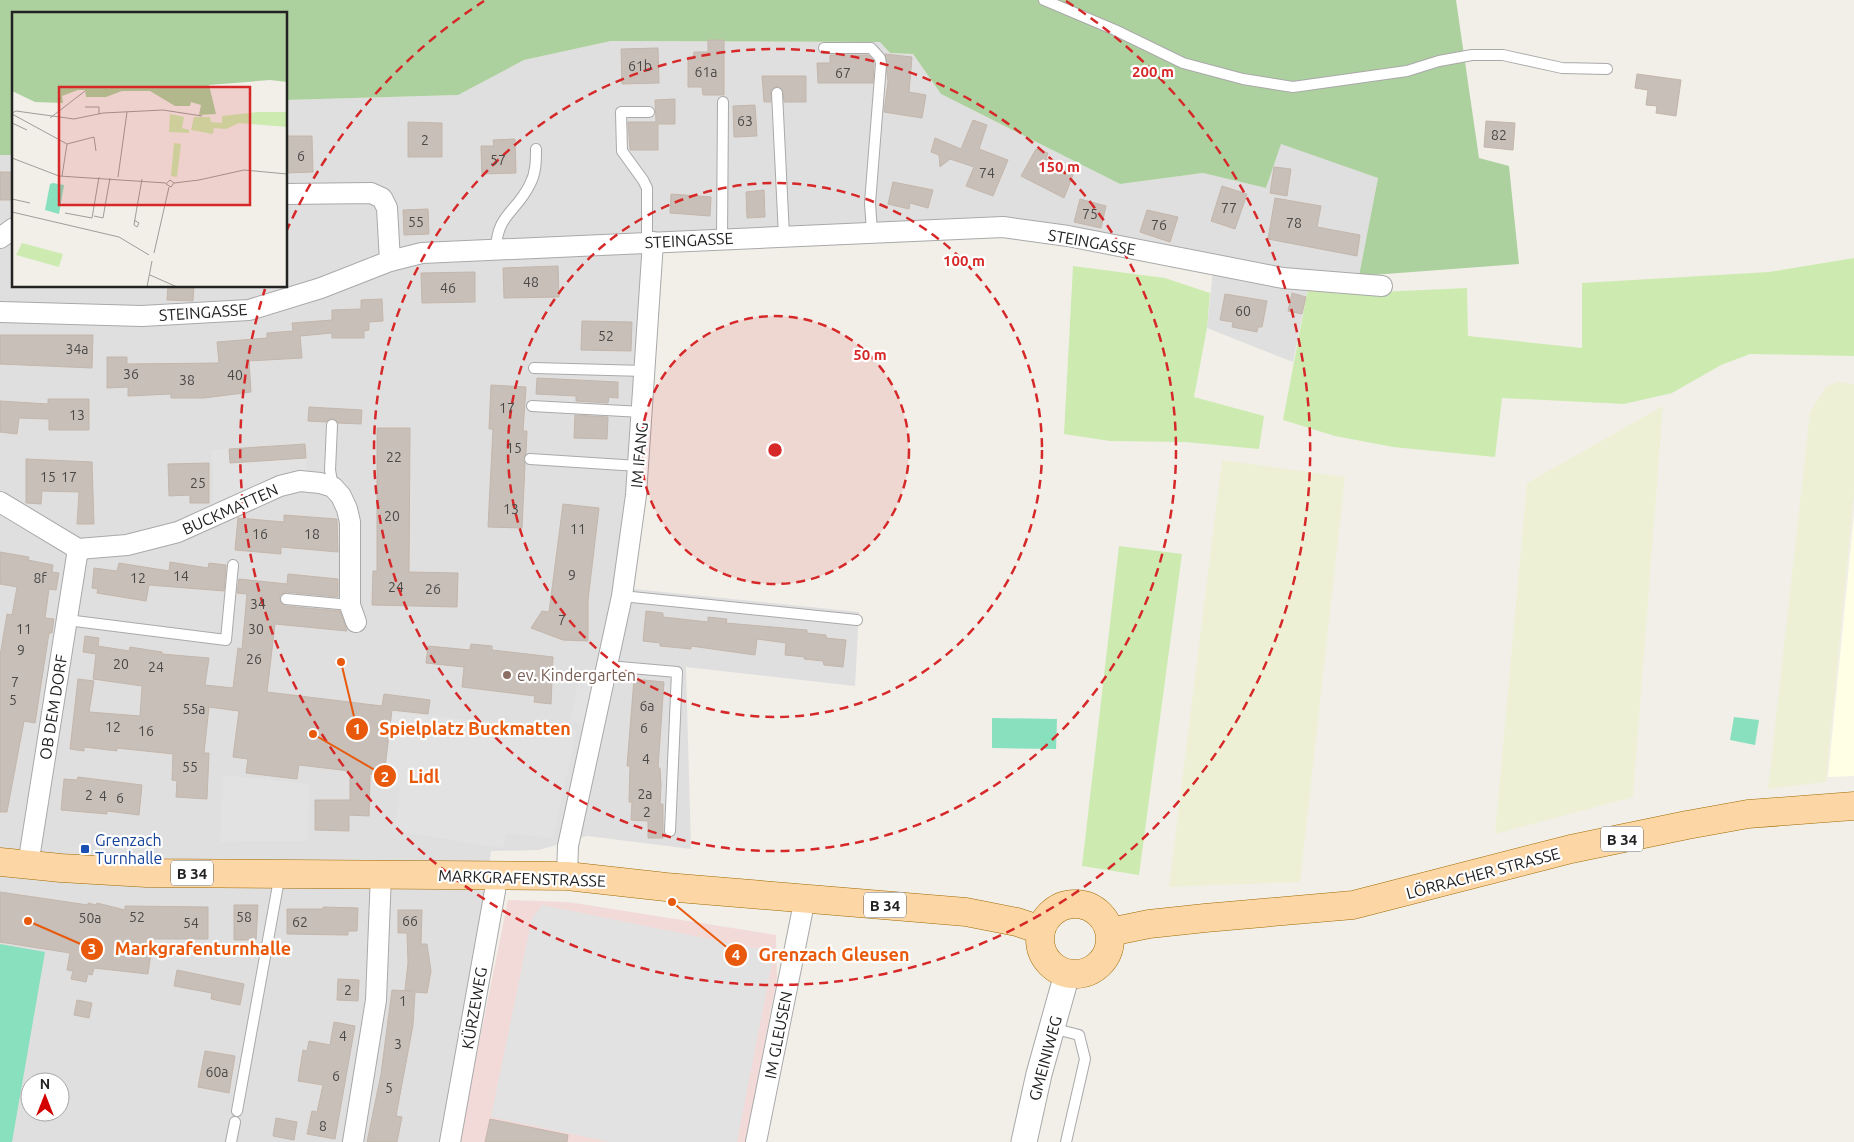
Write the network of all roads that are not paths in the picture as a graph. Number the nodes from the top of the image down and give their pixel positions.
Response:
1 (1044, 0) edge
2 (824, 48) dead end
3 (1607, 69) dead end
4 (777, 93) dead end
5 (723, 102) dead end
6 (649, 112) dead end
7 (536, 149) dead end
8 (288, 194) edge
9 (12, 229) edge
10 (872, 232) junction
11 (784, 236) junction
12 (0, 238) edge
13 (722, 239) junction
14 (650, 242) junction
15 (496, 249) junction
16 (390, 262) junction
17 (1382, 286) dead end
18 (0, 312) edge
19 (534, 368) dead end
20 (645, 371) junction
21 (532, 406) dead end
22 (642, 412) junction
23 (332, 425) dead end
24 (530, 459) dead end
25 (638, 466) junction
26 (333, 487) junction
27 (0, 502) edge
28 (78, 549) junction
29 (233, 565) dead end
30 (622, 596) junction
31 (286, 599) dead end
32 (353, 613) joint
33 (67, 620) junction
34 (858, 620) dead end
35 (608, 666) junction
36 (1854, 806) edge
37 (670, 831) dead end
38 (0, 862) edge
39 (28, 865) junction
40 (280, 872) junction
41 (381, 874) junction
42 (496, 874) junction
43 (567, 876) junction
44 (805, 898) junction
45 (1041, 930) junction
46 (1110, 932) junction
47 (1066, 974) junction
48 (1052, 1028) junction
49 (231, 1142) edge
50 (353, 1142) edge
51 (450, 1142) edge
52 (756, 1142) edge
53 (1024, 1142) edge
54 (1066, 1142) edge

1 - 3 lane
2 - 10 lane
4 - 11 lane
5 - 13 lane
6 - 14 lane
7 - 15 lane
8 - 16 street
9 - 12 street
10 - 11 street, STEINGASSE
10 - 17 street, STEINGASSE
11 - 13 street, STEINGASSE
13 - 14 street, STEINGASSE
14 - 15 street, STEINGASSE
14 - 20 street, IM IFANG
15 - 16 street, STEINGASSE
16 - 18 street, STEINGASSE
19 - 20 lane
20 - 22 street, IM IFANG
21 - 22 lane
22 - 25 street, IM IFANG
23 - 26 lane
24 - 25 lane
25 - 30 street, IM IFANG
26 - 28 street, BUCKMATTEN
26 - 32 street
27 - 28 street
28 - 33 street, OB DEM DORF
29 - 33 lane
30 - 34 lane
30 - 35 street, IM IFANG
31 - 32 lane
33 - 39 street, OB DEM DORF
35 - 37 lane
35 - 43 street, IM IFANG
36 - 46 main road, LÖRRACHER STRASSE / B 34
38 - 39 main road, MARKGRAFENSTRASSE / B 34
39 - 40 main road, MARKGRAFENSTRASSE / B 34
40 - 41 main road, MARKGRAFENSTRASSE / B 34
40 - 49 lane
41 - 42 main road, MARKGRAFENSTRASSE / B 34
41 - 50 street
42 - 43 main road, MARKGRAFENSTRASSE / B 34
42 - 51 street, KÜRZEWEG
43 - 44 main road, MARKGRAFENSTRASSE / B 34
44 - 45 main road, MARKGRAFENSTRASSE / B 34
44 - 52 street, IM GLEUSEN
45 - 46 main road
45 - 47 main road
46 - 47 main road
47 - 48 street, GMEINIWEG
48 - 53 street, GMEINIWEG
48 - 54 lane

